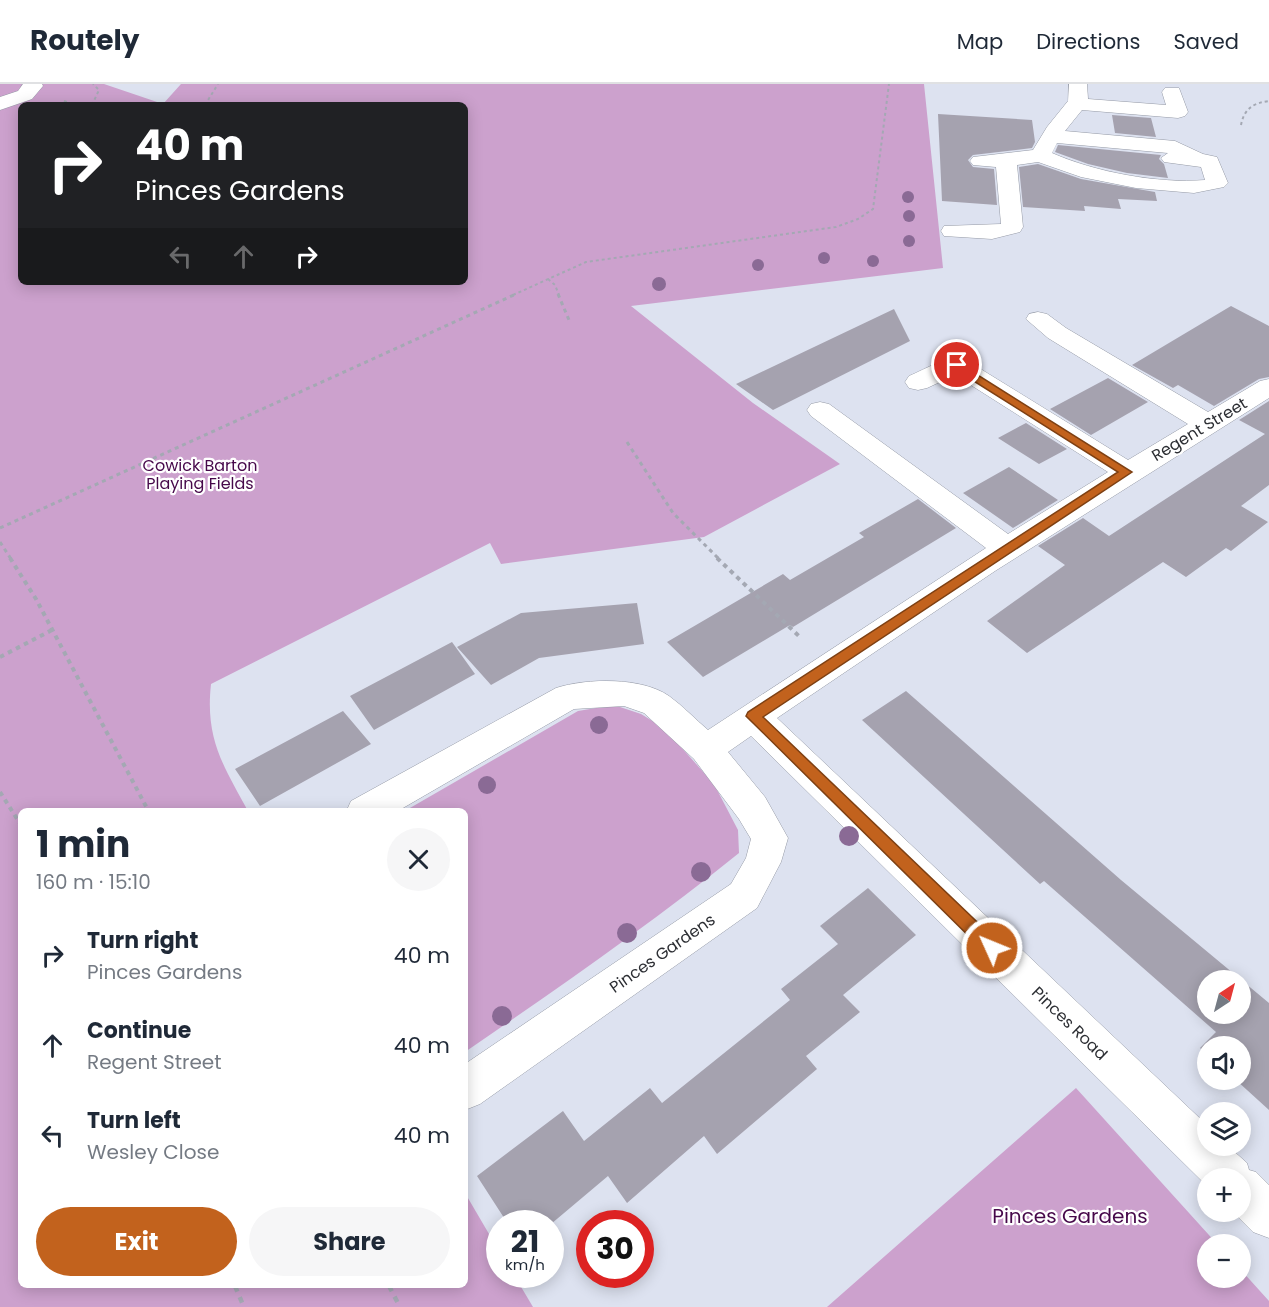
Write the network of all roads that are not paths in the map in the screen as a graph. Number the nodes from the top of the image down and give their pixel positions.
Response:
1 (32, 84) edge
2 (1071, 84) edge
3 (1077, 91) edge
4 (1172, 92) dead end
5 (0, 104) edge
6 (1051, 136) junction
7 (1041, 155) junction
8 (1171, 158) dead end
9 (1199, 160) junction
10 (980, 161) dead end
11 (1006, 161) junction
12 (952, 231) dead end
13 (1038, 319) dead end
14 (918, 382) dead end
15 (1269, 387) edge
16 (820, 410) dead end
17 (1208, 423) junction
18 (1127, 472) junction
19 (1007, 549) junction
20 (753, 716) junction
21 (706, 749) junction
22 (371, 808) edge
23 (468, 1087) edge
24 (1220, 1168) edge
25 (1251, 1198) edge
26 (1269, 1215) edge

1 - 5 street
2 - 3 street
3 - 4 street
3 - 6 street
6 - 7 street
6 - 9 street
7 - 9 street
7 - 11 street
8 - 9 street
10 - 11 street
11 - 12 street
13 - 17 street
14 - 18 street
15 - 17 street, Regent Street
16 - 19 street
17 - 18 street, Regent Street
18 - 19 street, Regent Street
19 - 20 street, Regent Street
20 - 21 street
20 - 24 street, Pinces Road
21 - 22 street, Pinces Gardens
21 - 23 street, Pinces Gardens
25 - 26 street

